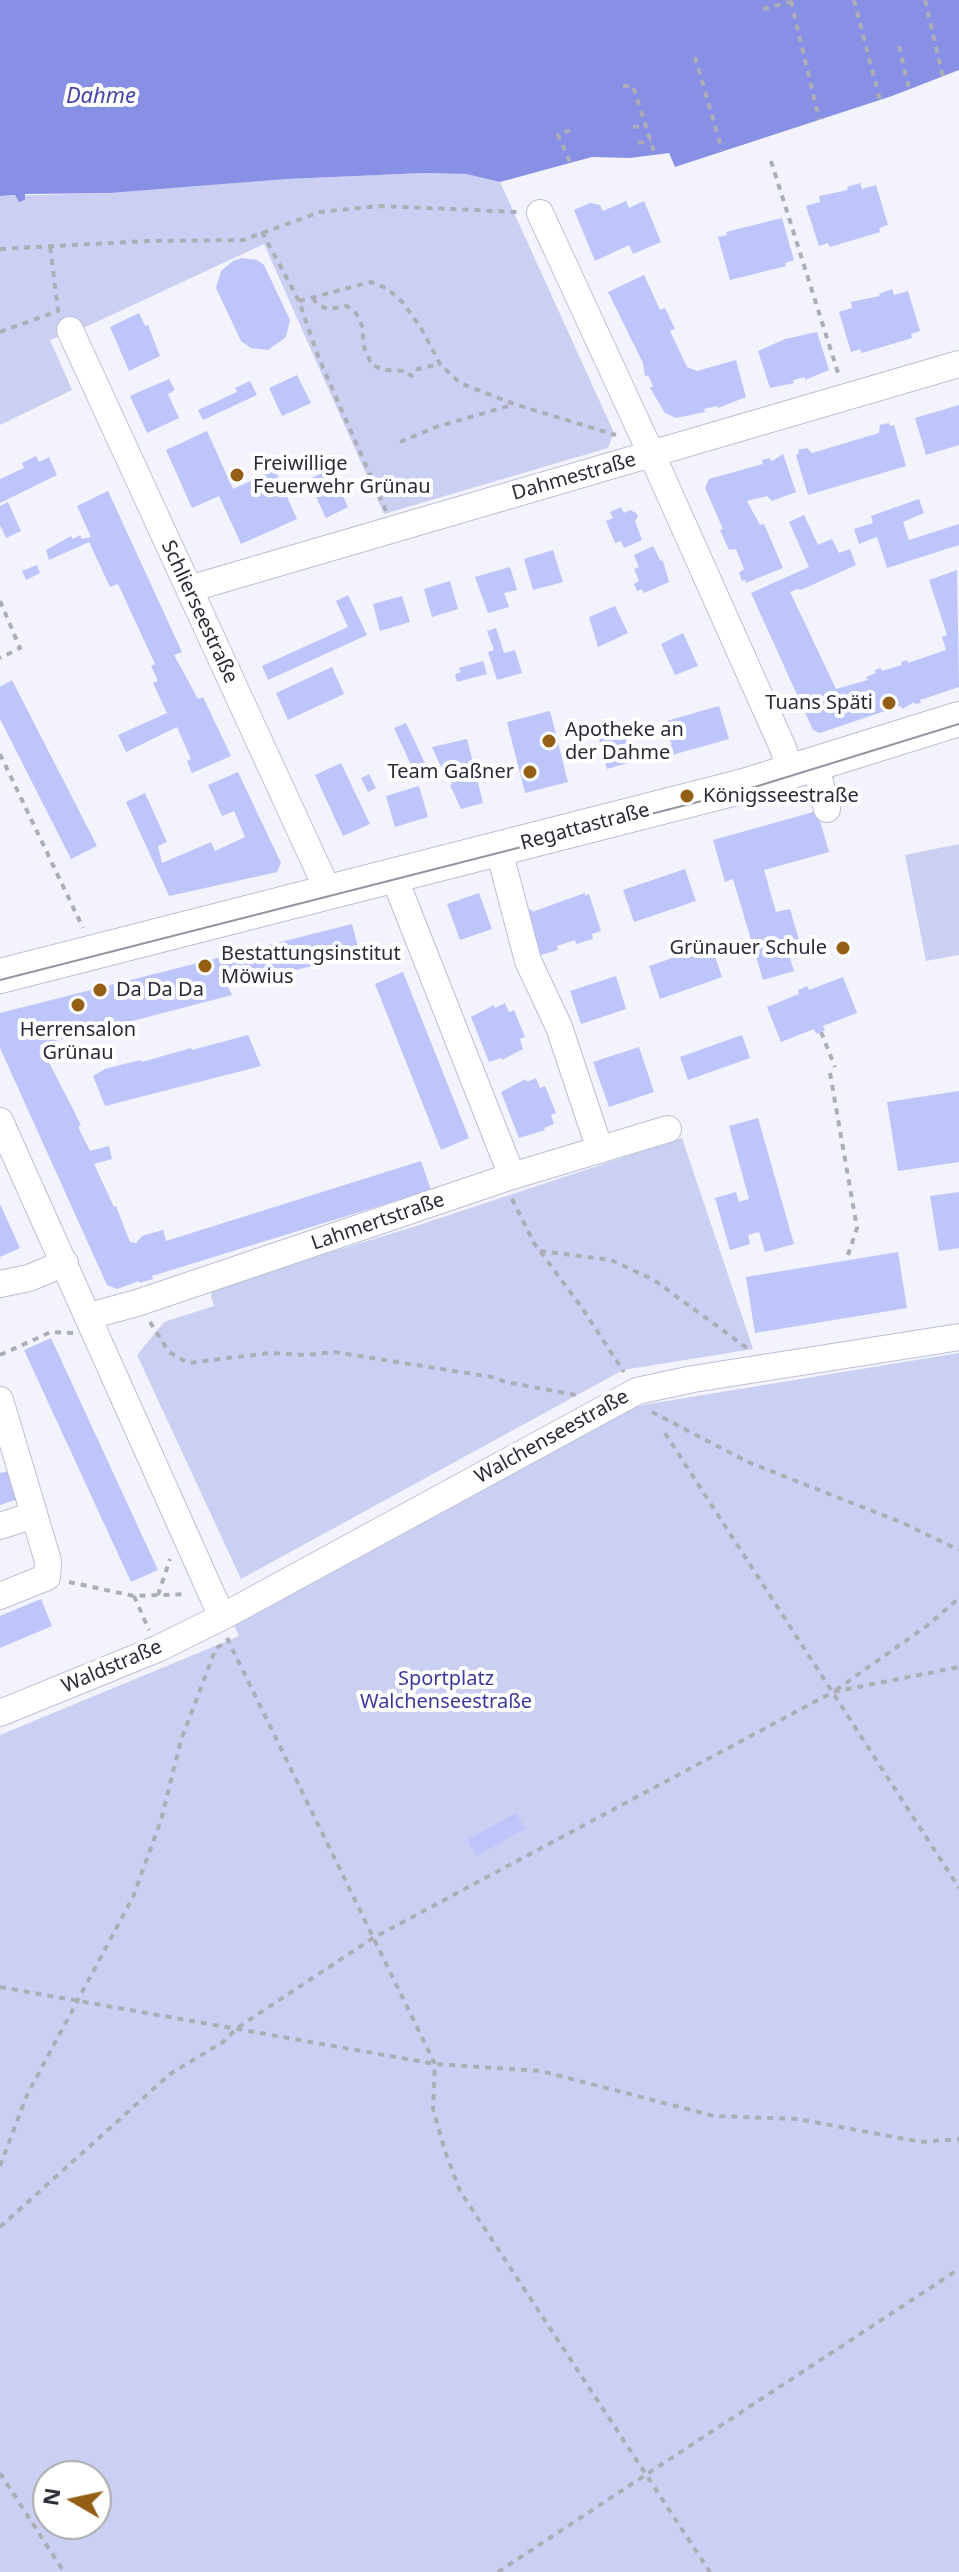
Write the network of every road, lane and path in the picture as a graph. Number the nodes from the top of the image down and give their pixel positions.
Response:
1 (854, 0) edge
2 (925, 0) edge
3 (794, 1) edge
4 (763, 9) dead end
5 (899, 46) dead end
6 (695, 57) dead end
7 (943, 77) dead end
8 (623, 86) dead end
9 (909, 89) dead end
10 (880, 100) dead end
11 (630, 109) dead end
12 (640, 109) junction
13 (819, 119) dead end
14 (646, 126) junction
15 (633, 127) dead end
16 (570, 130) dead end
17 (651, 141) junction
18 (638, 143) dead end
19 (722, 150) dead end
20 (655, 155) dead end
21 (771, 161) dead end
22 (571, 164) dead end
23 (540, 213) joint
24 (262, 232) junction
25 (50, 245) junction
26 (0, 249) edge
27 (313, 297) junction
28 (299, 301) junction
29 (70, 330) dead end
30 (0, 332) edge
31 (440, 364) junction
32 (959, 364) edge
33 (846, 397) junction
34 (514, 404) junction
35 (619, 436) dead end
36 (400, 442) dead end
37 (652, 455) junction
38 (388, 517) dead end
39 (189, 589) junction
40 (0, 601) edge
41 (0, 658) edge
42 (959, 719) edge
43 (0, 754) edge
44 (803, 768) junction
45 (827, 809) dead end
46 (499, 850) junction
47 (394, 877) junction
48 (329, 893) junction
49 (84, 930) dead end
50 (0, 976) edge
51 (821, 1032) dead end
52 (835, 1067) dead end
53 (830, 1073) dead end
54 (0, 1121) edge
55 (668, 1129) dead end
56 (600, 1150) junction
57 (512, 1176) junction
58 (540, 1251) junction
59 (846, 1261) dead end
60 (65, 1263) junction
61 (0, 1284) edge
62 (137, 1303) junction
63 (90, 1320) junction
64 (959, 1337) edge
65 (0, 1355) edge
66 (753, 1369) junction
67 (0, 1400) edge
68 (634, 1402) junction
69 (665, 1433) dead end
70 (34, 1515) junction
71 (0, 1526) edge
72 (174, 1550) dead end
73 (959, 1550) edge
74 (47, 1577) junction
75 (207, 1586) junction
76 (158, 1595) junction
77 (0, 1596) edge
78 (134, 1596) junction
79 (959, 1598) edge
80 (225, 1630) junction
81 (157, 1649) junction
82 (959, 1667) edge
83 (833, 1692) junction
84 (0, 1713) edge
85 (959, 1888) edge
86 (373, 1938) junction
87 (0, 1987) edge
88 (77, 1999) junction
89 (237, 2028) junction
90 (435, 2064) junction
91 (959, 2138) edge
92 (0, 2166) edge
93 (0, 2227) edge
94 (959, 2269) edge
95 (0, 2473) edge
96 (647, 2474) junction
97 (64, 2572) edge
98 (498, 2572) edge
99 (710, 2572) edge

1 - 10 path
2 - 7 path
3 - 4 path
3 - 13 path
5 - 9 path
6 - 19 path
8 - 12 path
11 - 12 path
12 - 14 path
14 - 15 path
14 - 17 path
16 - 22 path
17 - 18 path
17 - 20 path
21 - 33 path
23 - 24 path
23 - 37 street
24 - 25 path
24 - 28 path
25 - 26 path
25 - 30 path
27 - 28 path
27 - 31 path
27 - 31 path
28 - 38 path
29 - 39 street, Schlierseestraße
31 - 34 path
32 - 33 street, Dahmestraße
33 - 37 street, Dahmestraße
34 - 35 path
34 - 36 path
37 - 39 street, Dahmestraße
37 - 44 street
39 - 48 street, Schlierseestraße
40 - 41 path
42 - 44 main road, Regattastraße
43 - 49 path
44 - 45 street
44 - 46 main road, Regattastraße
46 - 47 main road, Regattastraße
46 - 56 street
47 - 48 main road, Regattastraße
47 - 57 street
48 - 50 main road, Regattastraße
51 - 52 path
53 - 59 path
54 - 60 street
55 - 56 street, Lahmertstraße
56 - 57 street, Lahmertstraße
57 - 58 path
57 - 62 street, Lahmertstraße
58 - 66 path
58 - 68 path
60 - 61 street
60 - 63 street
62 - 63 street, Lahmertstraße
62 - 68 path
63 - 65 path
63 - 75 street
64 - 66 street, Walchenseestraße
66 - 68 street, Walchenseestraße
67 - 70 street
68 - 73 path
68 - 80 street, Walchenseestraße
69 - 83 path
70 - 71 street
70 - 74 street
72 - 76 path
74 - 77 street
74 - 78 path
75 - 76 path
75 - 80 street
76 - 78 path
78 - 81 path
79 - 83 path
80 - 81 street, Waldstraße
80 - 86 path
80 - 88 path
81 - 84 street, Waldstraße
82 - 83 path
83 - 85 path
83 - 86 path
86 - 89 path
86 - 90 path
87 - 88 path
88 - 89 path
88 - 92 path
89 - 90 path
89 - 93 path
90 - 91 path
90 - 96 path
94 - 96 path
95 - 97 path
96 - 98 path
96 - 99 path

